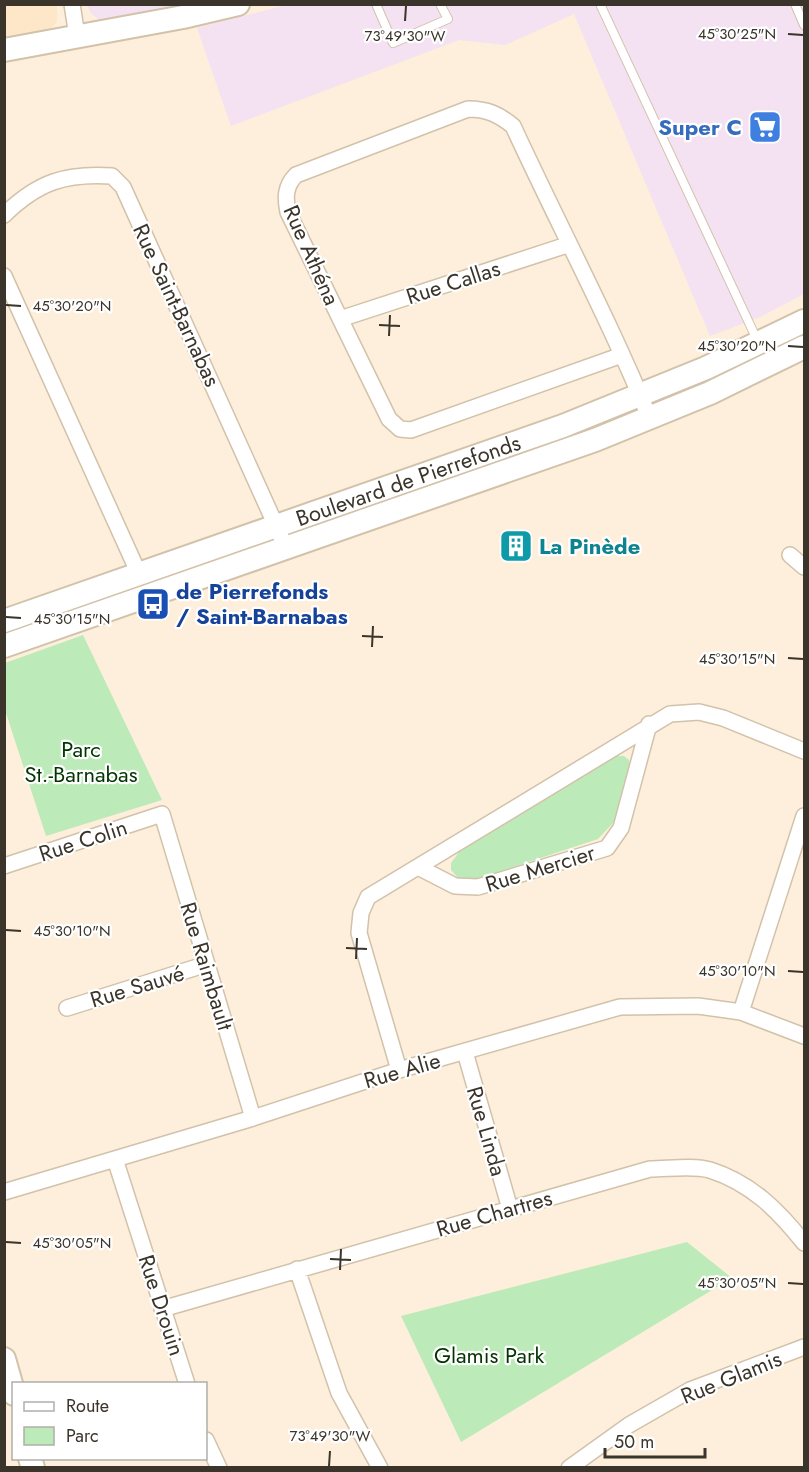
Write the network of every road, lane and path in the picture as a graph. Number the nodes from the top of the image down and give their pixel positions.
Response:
1 (72, 4) edge
2 (238, 4) edge
3 (376, 4) edge
4 (440, 4) edge
5 (600, 4) edge
6 (795, 4) edge
7 (804, 25) edge
8 (77, 36) junction
9 (4, 50) edge
10 (4, 215) edge
11 (567, 245) junction
12 (4, 276) edge
13 (340, 319) junction
14 (804, 321) edge
15 (759, 344) junction
16 (804, 347) edge
17 (622, 355) junction
18 (770, 365) junction
19 (641, 397) junction
20 (650, 419) junction
21 (277, 526) junction
22 (286, 548) junction
23 (790, 555) dead end
24 (804, 567) edge
25 (139, 574) junction
26 (4, 621) edge
27 (4, 646) edge
28 (649, 724) junction
29 (804, 751) edge
30 (162, 814) joint
31 (804, 816) edge
32 (798, 862) edge
33 (4, 866) edge
34 (418, 867) junction
35 (207, 964) junction
36 (67, 1008) dead end
37 (741, 1012) junction
38 (804, 1036) edge
39 (465, 1052) junction
40 (399, 1070) junction
41 (253, 1118) junction
42 (115, 1159) junction
43 (4, 1192) edge
44 (510, 1209) junction
45 (804, 1244) edge
46 (297, 1269) junction
47 (162, 1309) junction
48 (804, 1347) edge
49 (5, 1365) edge
50 (186, 1382) edge
51 (12, 1388) edge
52 (207, 1442) edge
53 (219, 1467) edge
54 (380, 1467) edge
55 (568, 1467) edge

1 - 8 street
2 - 8 main road
3 - 4 lane
5 - 15 lane
6 - 7 lane
8 - 9 main road
10 - 21 street, Rue Saint-Barnabas
11 - 13 street, Rue Callas
11 - 13 street, Rue Athéna
11 - 17 street, Rue Athéna
12 - 25 street
13 - 17 street, Rue Athéna
14 - 15 main road, Boulevard de Pierrefonds
15 - 18 lane
15 - 19 main road, Boulevard de Pierrefonds
16 - 18 main road, Boulevard de Pierrefonds
17 - 19 street, Rue Athéna
18 - 20 main road, Boulevard de Pierrefonds
19 - 20 street, Rue Athéna
19 - 21 main road, Boulevard de Pierrefonds
20 - 22 main road, Boulevard de Pierrefonds
21 - 22 street, Rue Saint-Barnabas
21 - 25 main road, Boulevard de Pierrefonds
22 - 27 main road, Boulevard de Pierrefonds
23 - 24 street
25 - 26 main road, Boulevard de Pierrefonds
28 - 29 street
28 - 34 street
28 - 34 street, Rue Mercier
30 - 33 street, Rue Colin
30 - 35 street, Rue Raimbault
31 - 32 street
32 - 37 street
34 - 40 street
35 - 36 street, Rue Sauvé
35 - 41 street, Rue Raimbault
37 - 38 street, Rue Alie
37 - 39 street, Rue Alie
39 - 40 street, Rue Alie
39 - 44 street, Rue Linda
40 - 41 street, Rue Alie
41 - 42 street, Rue Alie
42 - 43 street, Rue Alie
42 - 47 street, Rue Drouin
44 - 45 street, Rue Chartres
44 - 46 street, Rue Chartres
46 - 47 street, Rue Chartres
46 - 54 street
47 - 50 street, Rue Drouin
48 - 55 street, Rue Glamis
49 - 51 main road
52 - 53 street

